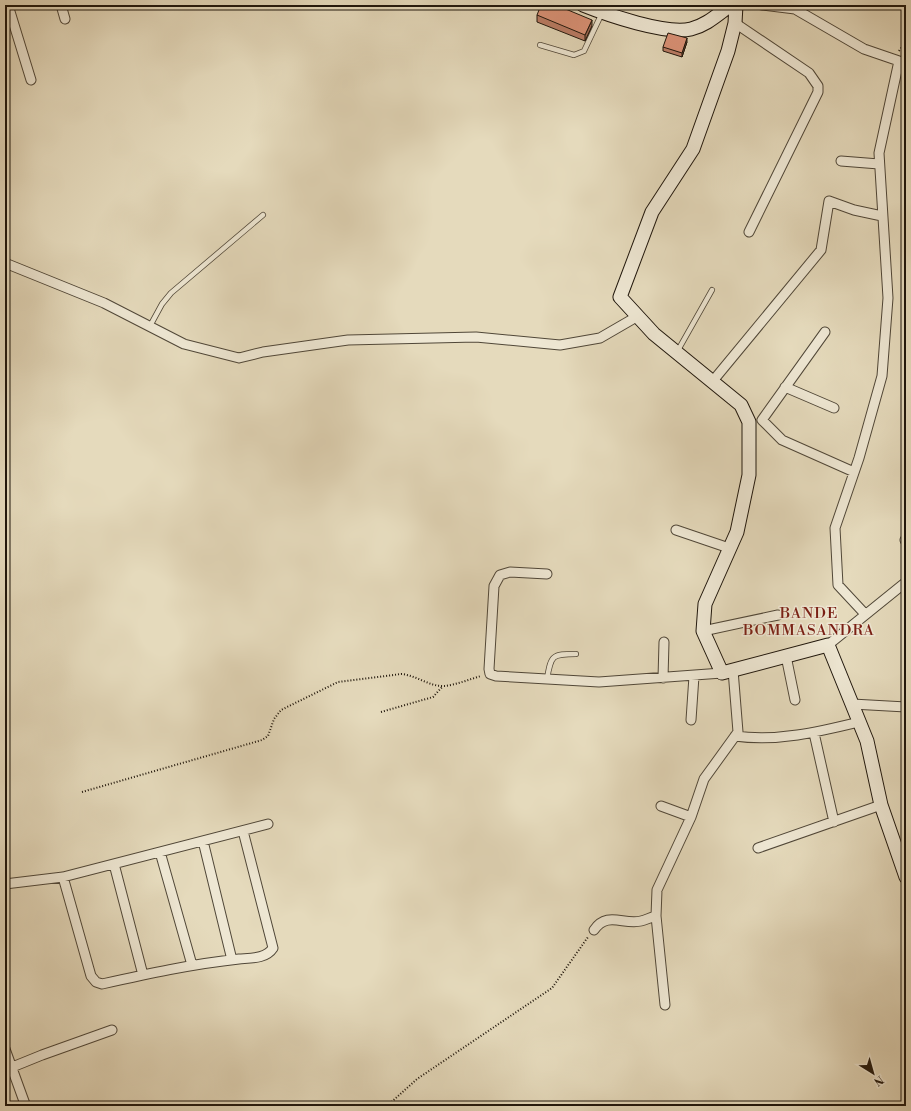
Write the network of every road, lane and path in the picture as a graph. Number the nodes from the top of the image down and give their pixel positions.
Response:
1 (8, 5) edge
2 (61, 5) edge
3 (583, 5) edge
4 (731, 5) edge
5 (736, 5) edge
6 (762, 5) edge
7 (602, 13) junction
8 (66, 19) dead end
9 (735, 23) junction
10 (906, 41) edge
11 (540, 45) dead end
12 (894, 59) junction
13 (31, 80) dead end
14 (841, 161) dead end
15 (879, 164) junction
16 (263, 215) dead end
17 (882, 216) junction
18 (748, 232) dead end
19 (5, 263) edge
20 (712, 290) dead end
21 (638, 316) junction
22 (150, 326) junction
23 (825, 332) dead end
24 (677, 352) junction
25 (712, 382) junction
26 (785, 387) junction
27 (834, 408) dead end
28 (755, 421) junction
29 (854, 472) junction
30 (676, 530) dead end
31 (729, 548) junction
32 (547, 574) dead end
33 (906, 582) edge
34 (865, 614) junction
35 (778, 615) dead end
36 (703, 631) junction
37 (664, 642) dead end
38 (828, 645) junction
39 (576, 654) dead end
40 (786, 656) junction
41 (727, 672) junction
42 (490, 674) junction
43 (694, 676) junction
44 (663, 678) junction
45 (547, 679) junction
46 (443, 686) junction
47 (795, 700) dead end
48 (852, 704) junction
49 (906, 707) edge
50 (381, 712) dead end
51 (691, 720) dead end
52 (859, 722) junction
53 (814, 733) junction
54 (734, 736) junction
55 (82, 792) dead end
56 (881, 805) junction
57 (661, 806) dead end
58 (691, 817) junction
59 (834, 822) junction
60 (268, 824) dead end
61 (243, 831) junction
62 (203, 841) junction
63 (758, 848) dead end
64 (160, 852) junction
65 (114, 864) junction
66 (63, 877) junction
67 (906, 877) edge
68 (5, 884) edge
69 (656, 916) junction
70 (594, 930) joint
71 (232, 960) junction
72 (192, 964) junction
73 (143, 975) junction
74 (665, 1005) dead end
75 (112, 1030) dead end
76 (5, 1050) edge
77 (8, 1069) edge
78 (25, 1104) dead end
79 (387, 1106) edge

1 - 13 street
2 - 8 street
3 - 7 street
4 - 7 street
5 - 9 street
6 - 12 street
7 - 11 lane
9 - 18 street
9 - 21 street
10 - 12 path
12 - 15 street
14 - 15 street
15 - 17 street
16 - 22 lane
17 - 25 street
17 - 29 street
19 - 22 street
20 - 24 lane
21 - 22 street
21 - 24 street
23 - 26 street
24 - 25 street
25 - 28 street
26 - 27 street
26 - 28 street
28 - 29 street
28 - 31 street
29 - 34 street
30 - 31 street
31 - 36 street
32 - 42 street
33 - 34 street
34 - 38 street
35 - 36 street
36 - 41 street
37 - 44 street
38 - 40 street
38 - 48 street
39 - 45 lane
40 - 41 street
40 - 47 street
41 - 43 street
41 - 54 street
42 - 45 street
42 - 46 path
43 - 44 street
43 - 51 street
44 - 45 street
46 - 50 path
46 - 55 path
48 - 49 street
48 - 52 street
52 - 53 street
52 - 56 street
53 - 54 street
53 - 59 street
54 - 58 street
56 - 59 street
56 - 67 street
57 - 58 street
58 - 69 street
59 - 63 street
60 - 61 street
61 - 62 street
61 - 71 street
62 - 64 street
62 - 71 street
64 - 65 street
64 - 72 street
65 - 66 street
65 - 73 street
66 - 68 street
66 - 73 street
69 - 70 street
69 - 74 street
70 - 79 path
71 - 72 street
72 - 73 street
75 - 77 street
76 - 77 street
77 - 78 street

